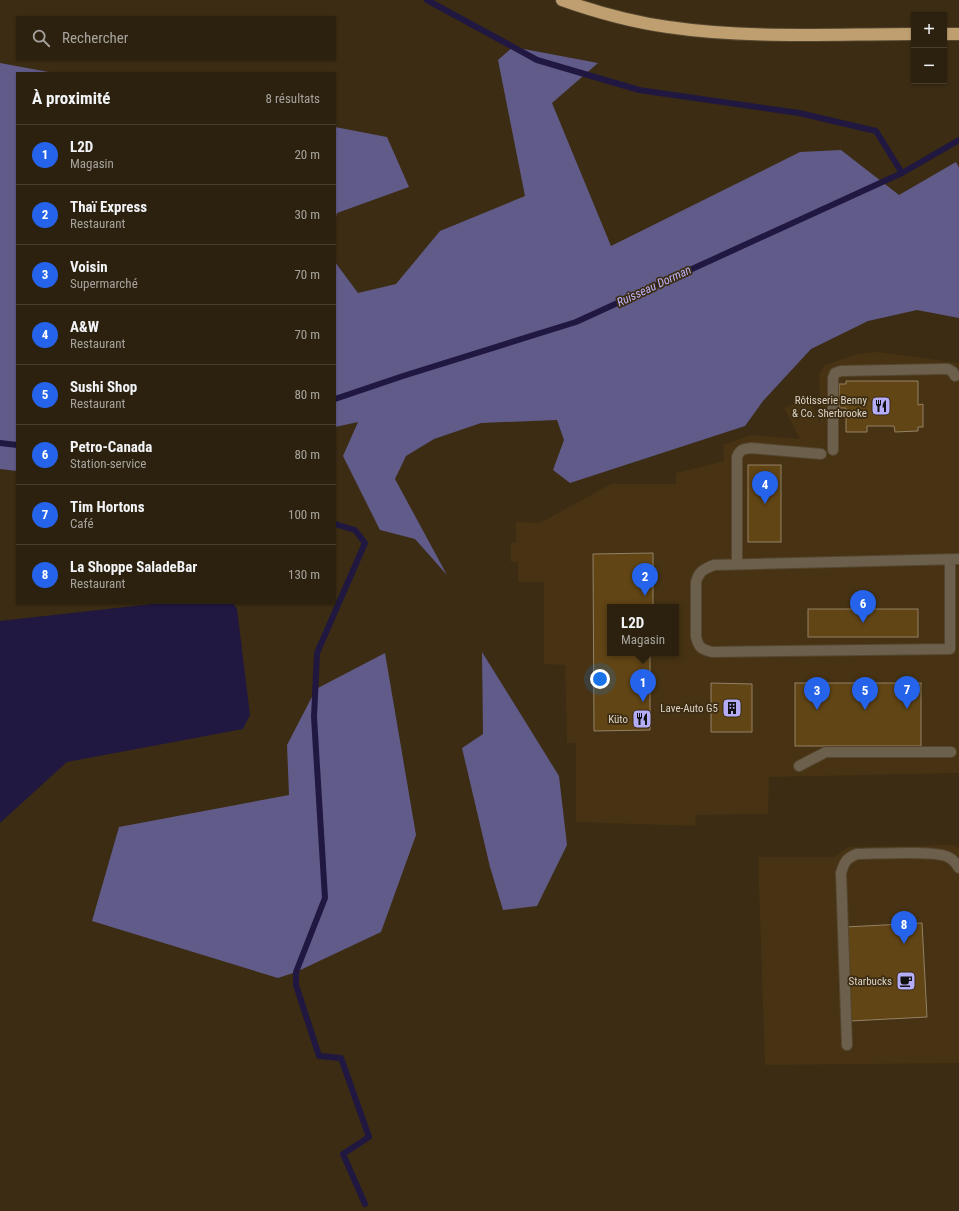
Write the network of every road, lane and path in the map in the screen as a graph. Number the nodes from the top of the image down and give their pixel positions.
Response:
1 (562, 0) edge
2 (911, 34) edge
3 (947, 34) edge
4 (959, 34) edge
5 (955, 376) dead end
6 (833, 450) dead end
7 (821, 454) dead end
8 (954, 560) edge
9 (737, 564) junction
10 (950, 752) dead end
11 (798, 766) dead end
12 (959, 868) edge
13 (847, 1045) dead end

1 - 2 highway
3 - 4 highway
5 - 6 lane
7 - 9 lane
8 - 9 lane
8 - 9 lane
10 - 11 lane
12 - 13 lane

